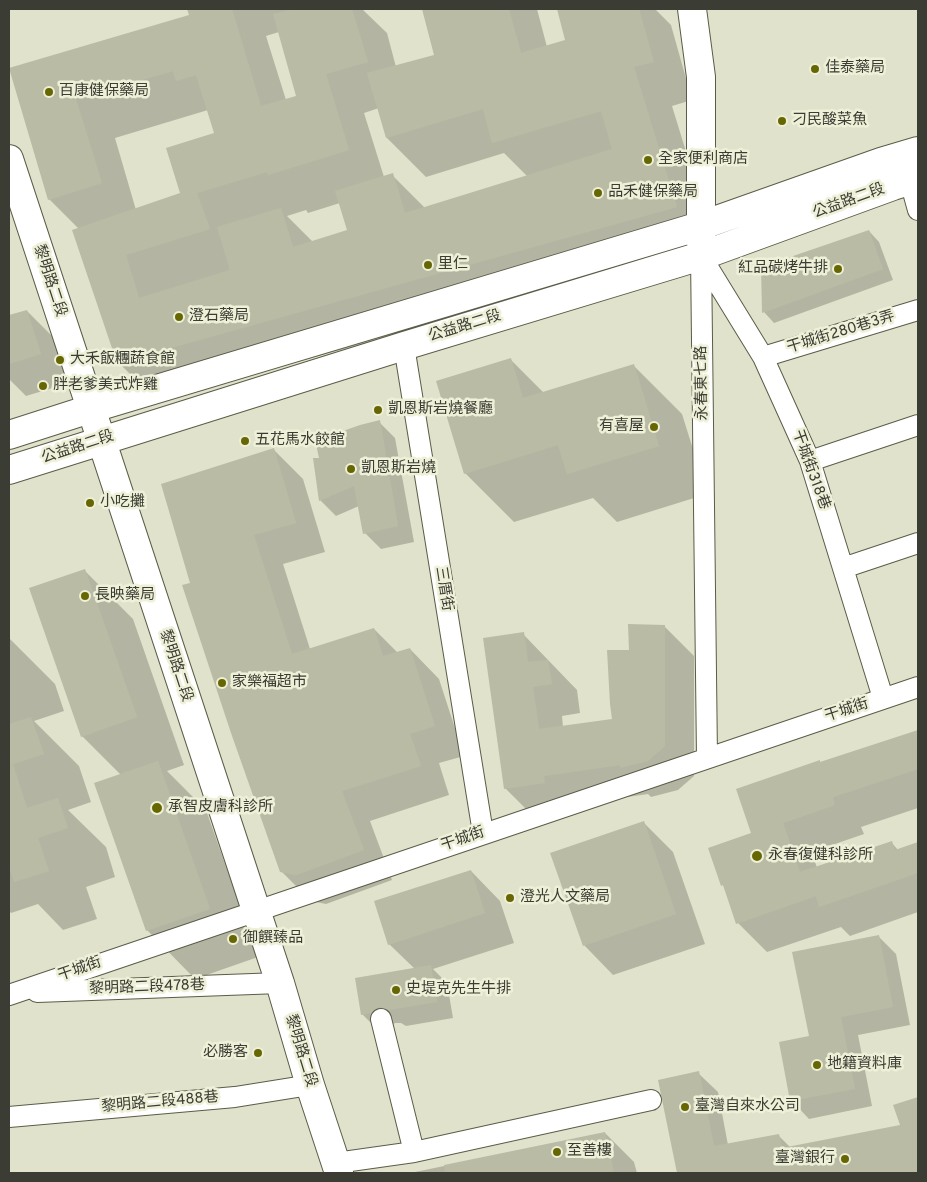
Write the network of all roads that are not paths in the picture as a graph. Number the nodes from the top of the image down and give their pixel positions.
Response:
1 (692, 9) edge
2 (918, 151) edge
3 (9, 159) edge
4 (914, 180) edge
5 (918, 210) edge
6 (700, 226) junction
7 (701, 256) junction
8 (918, 310) edge
9 (404, 346) junction
10 (763, 357) junction
11 (90, 409) junction
12 (918, 425) edge
13 (9, 435) edge
14 (100, 440) junction
15 (810, 460) junction
16 (9, 470) edge
17 (918, 543) edge
18 (843, 568) junction
19 (918, 687) edge
20 (883, 698) junction
21 (707, 757) junction
22 (483, 833) junction
23 (256, 911) junction
24 (280, 983) junction
25 (11, 994) edge
26 (381, 1019) dead end
27 (310, 1085) junction
28 (651, 1100) dead end
29 (9, 1117) edge
30 (414, 1152) junction
31 (338, 1168) edge

1 - 6 main road, 永春東七路
2 - 6 main road, 公益路二段
3 - 11 main road, 黎明路二段
4 - 5 street
4 - 7 main road, 公益路二段
6 - 7 main road, 永春東七路
6 - 11 main road, 公益路二段
7 - 9 main road, 公益路二段
7 - 10 street, 干城街318巷
7 - 21 street, 永春東七路
8 - 10 street, 干城街280巷3弄
9 - 14 main road, 公益路二段
9 - 22 street, 三厝街
10 - 15 street, 干城街318巷
11 - 13 main road, 公益路二段
11 - 14 main road, 黎明路二段
12 - 15 street
14 - 16 main road, 公益路二段
14 - 23 main road, 黎明路二段
15 - 18 street, 干城街318巷
17 - 18 street
18 - 20 street, 干城街318巷
19 - 20 street, 干城街
20 - 21 street, 干城街
21 - 22 street, 干城街
22 - 23 street, 干城街
23 - 24 main road, 黎明路二段
23 - 25 street, 干城街
24 - 25 street, 黎明路二段478巷
24 - 27 main road, 黎明路二段
26 - 30 street
27 - 29 street, 黎明路二段488巷
27 - 31 main road, 黎明路二段
28 - 30 street
30 - 31 street

